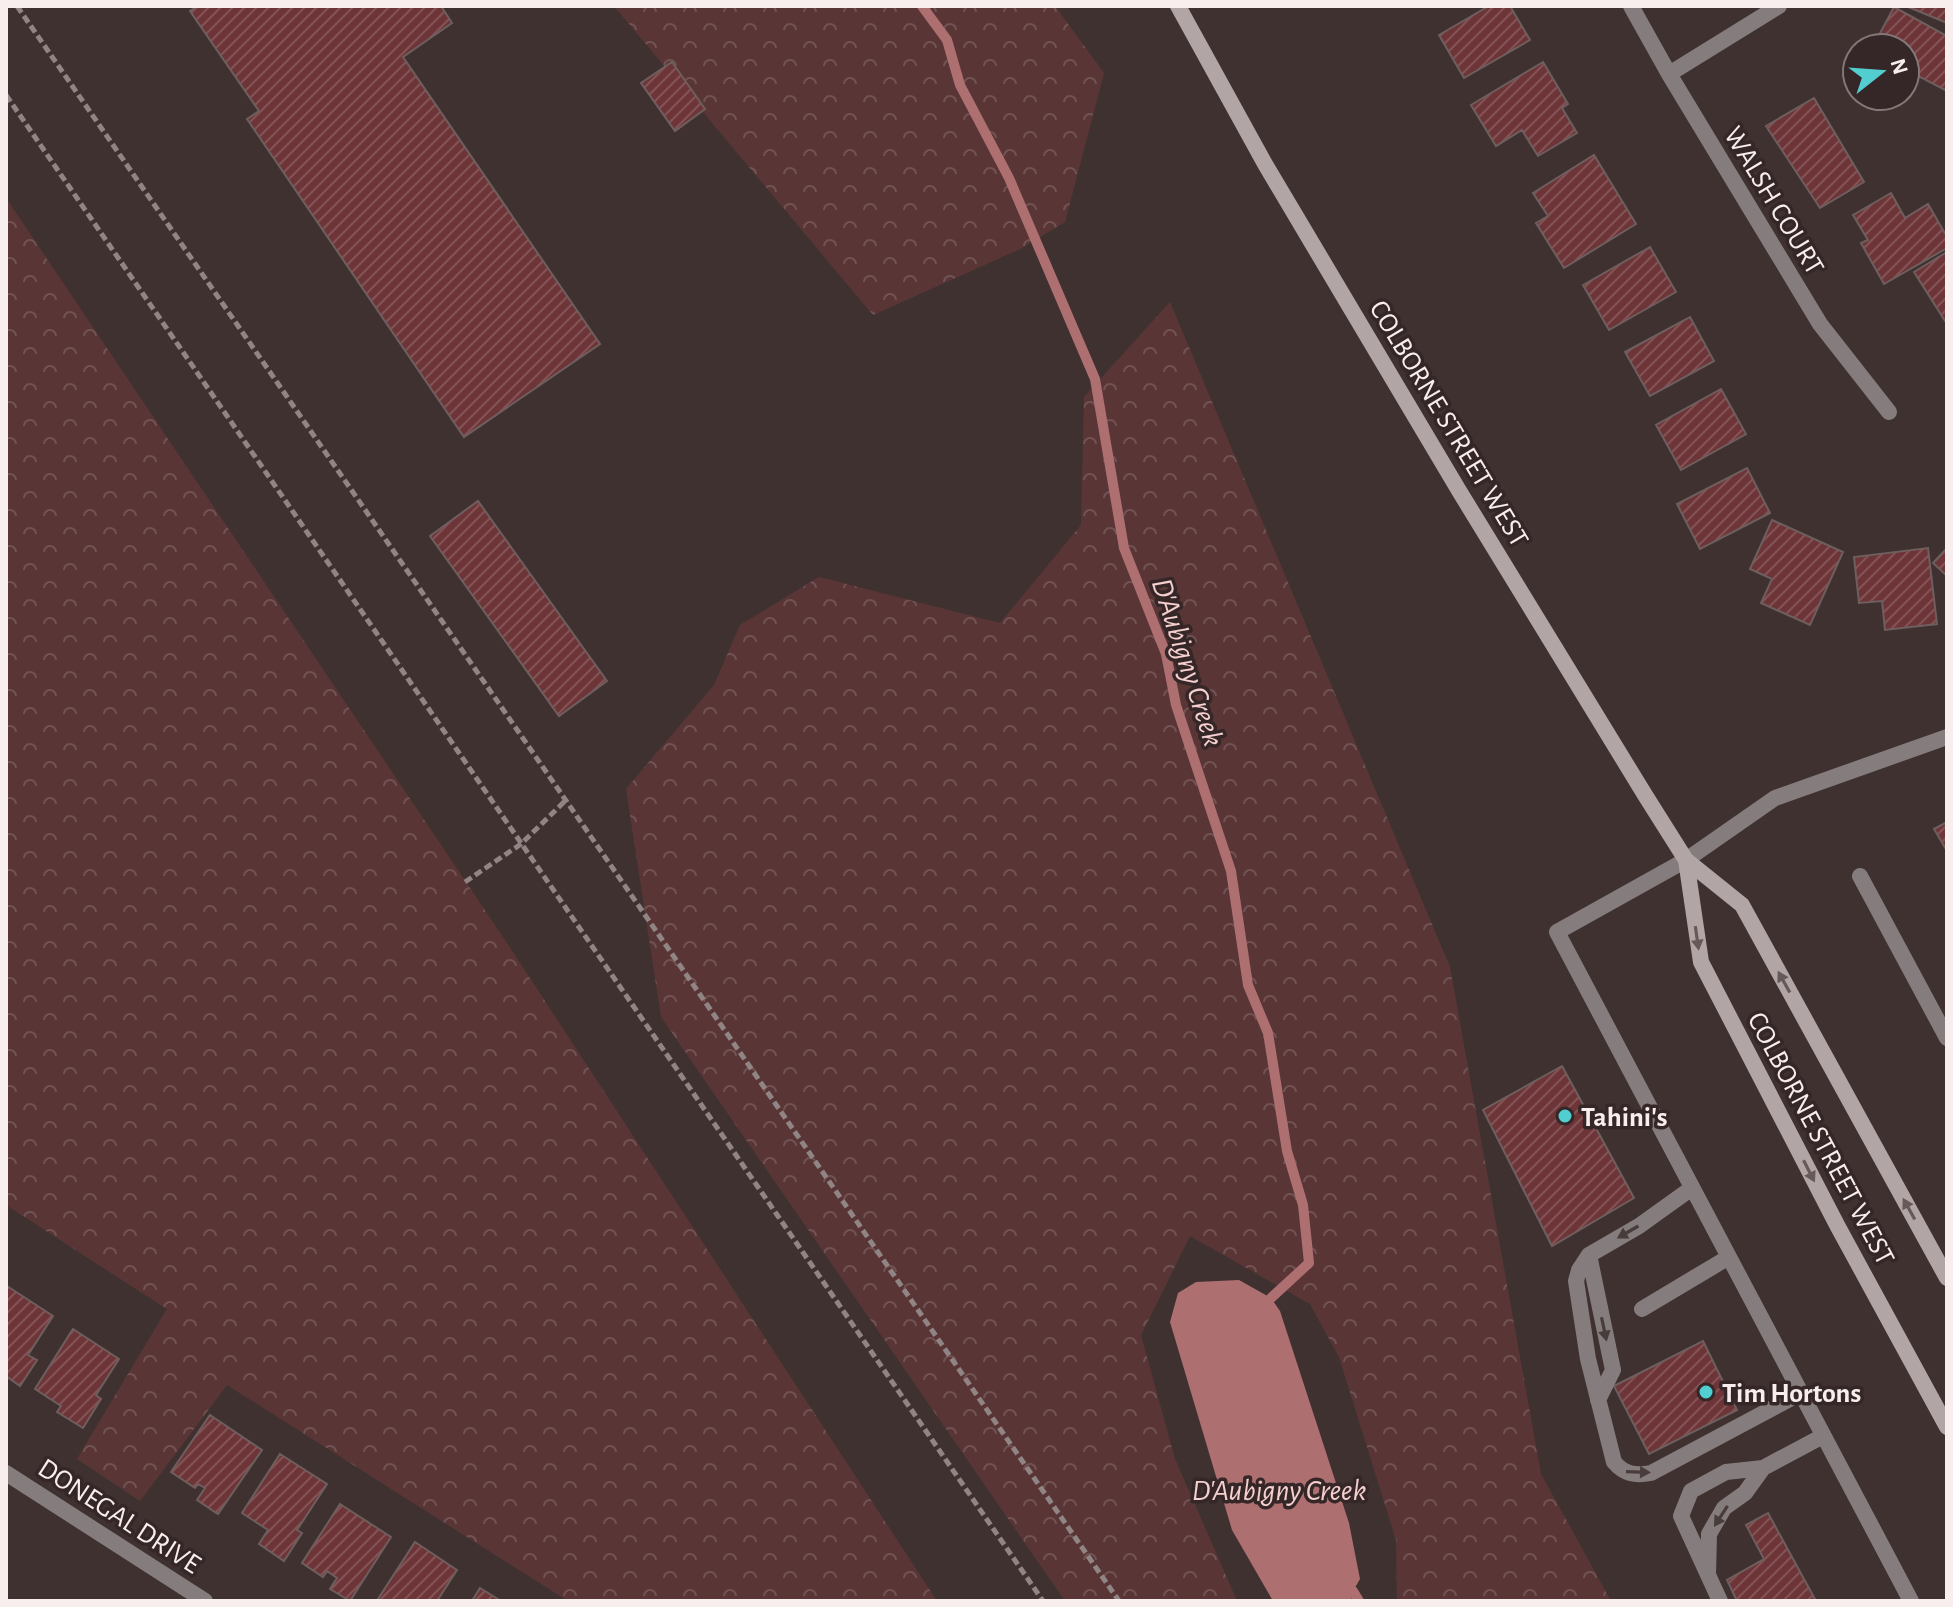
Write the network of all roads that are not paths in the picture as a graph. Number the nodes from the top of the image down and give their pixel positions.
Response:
1 (1178, 6) edge
2 (1631, 6) edge
3 (1779, 6) edge
4 (1669, 74) junction
5 (1889, 412) dead end
6 (1947, 737) edge
7 (1686, 860) junction
8 (1860, 876) dead end
9 (1947, 1038) edge
10 (1692, 1188) junction
11 (1729, 1257) junction
12 (1947, 1278) edge
13 (1642, 1309) dead end
14 (1801, 1393) junction
15 (1947, 1427) edge
16 (1823, 1436) junction
17 (1763, 1468) junction
18 (6, 1473) edge
19 (1708, 1578) junction
20 (205, 1601) edge
21 (1720, 1601) edge
22 (1911, 1601) edge

1 - 7 main road, COLBORNE STREET WEST
2 - 4 street, WALSH COURT
3 - 4 street
4 - 5 street, WALSH COURT
6 - 7 street
7 - 10 street
12 -> 7 main road, COLBORNE STREET WEST
7 -> 15 main road, COLBORNE STREET WEST
8 - 9 street
10 - 11 street
10 -> 14 street
11 - 13 street
11 - 14 street
14 - 16 street
16 - 17 street
16 - 22 street
17 -> 19 street
17 - 19 street
18 - 20 street, DONEGAL DRIVE
19 - 21 street

